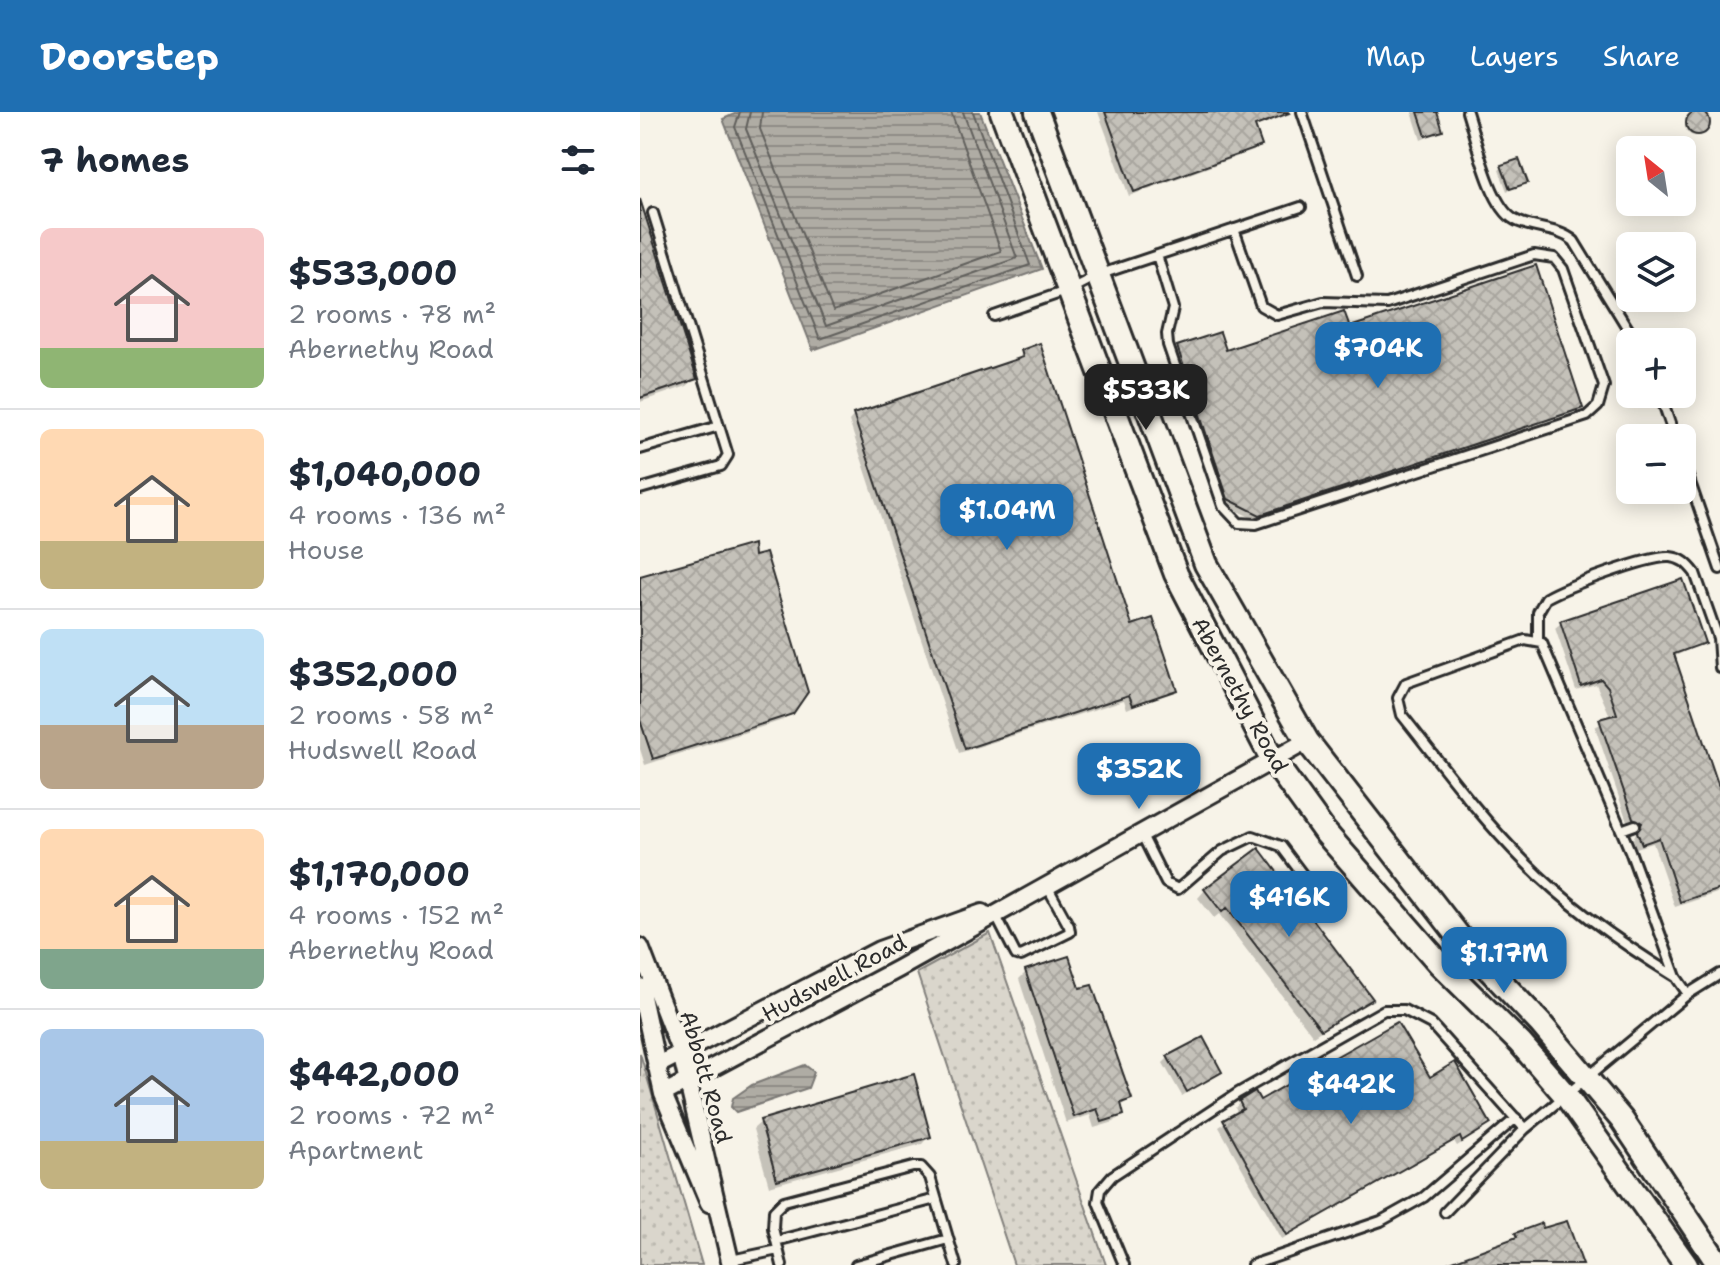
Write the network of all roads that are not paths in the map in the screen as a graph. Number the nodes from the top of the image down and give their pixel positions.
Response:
1 (1002, 112) edge
2 (1037, 112) edge
3 (1302, 112) edge
4 (1467, 112) edge
5 (1301, 207) dead end
6 (653, 213) dead end
7 (1234, 229) junction
8 (1157, 255) junction
9 (1098, 275) junction
10 (1357, 276) dead end
11 (1069, 290) junction
12 (994, 316) dead end
13 (1627, 328) edge
14 (719, 426) junction
15 (640, 449) edge
16 (640, 489) edge
17 (1696, 500) edge
18 (1720, 569) edge
19 (1538, 640) junction
20 (1720, 668) edge
21 (1307, 741) junction
22 (1272, 759) junction
23 (1635, 825) dead end
24 (1621, 830) junction
25 (1141, 833) junction
26 (1047, 885) junction
27 (1311, 886) dead end
28 (1025, 897) junction
29 (995, 914) junction
30 (640, 947) edge
31 (1720, 974) edge
32 (1676, 977) junction
33 (640, 987) edge
34 (1688, 994) junction
35 (681, 1053) junction
36 (656, 1066) junction
37 (1588, 1078) junction
38 (687, 1081) junction
39 (663, 1094) junction
40 (1567, 1097) junction
41 (1516, 1118) junction
42 (1525, 1129) junction
43 (936, 1199) junction
44 (1445, 1212) dead end
45 (719, 1222) junction
46 (948, 1239) junction
47 (777, 1246) junction
48 (730, 1262) edge
49 (782, 1265) edge
50 (856, 1265) edge
51 (956, 1265) edge
52 (1124, 1265) edge
53 (1252, 1265) edge
54 (1686, 1265) edge
55 (1719, 1265) edge

1 - 11 main road, Abernethy Road
2 - 9 main road, Abernethy Road
3 - 10 lane
4 - 13 lane
5 - 7 lane
6 - 14 lane
7 - 8 lane
7 - 8 lane
8 - 9 lane
9 - 11 lane
9 - 21 main road, Abernethy Road
11 - 12 lane
11 - 22 main road, Abernethy Road
14 - 15 lane
14 - 16 lane
17 - 18 lane
19 - 20 lane
19 - 24 lane
19 - 32 lane
21 - 22 street, Hudswell Road
21 - 37 main road, Abernethy Road
22 - 25 street, Hudswell Road
22 - 40 main road, Abernethy Road
23 - 24 lane
24 - 32 lane
25 - 26 street, Hudswell Road
25 - 27 lane
26 - 28 street, Hudswell Road
26 - 29 lane
28 - 29 street, Hudswell Road
28 - 35 street, Hudswell Road
29 - 38 street, Hudswell Road
30 - 35 street, Abbott Road
31 - 34 lane
32 - 34 lane
33 - 36 street, Abbott Road
34 - 37 lane
35 - 36 street, Hudswell Road
35 - 38 street, Abbott Road
36 - 39 street, Abbott Road
37 - 40 lane
37 - 55 main road, Abernethy Road
38 - 39 street, Hudswell Road
38 - 45 street, Abbott Road
39 - 45 street, Abbott Road
40 - 42 lane
40 - 54 main road, Abernethy Road
41 - 42 lane
41 - 52 lane
41 - 53 lane
42 - 44 lane
43 - 46 lane
43 - 47 lane
43 - 47 lane
45 - 48 street, Abbott Road
46 - 50 lane
46 - 51 lane
47 - 48 lane
47 - 49 lane

